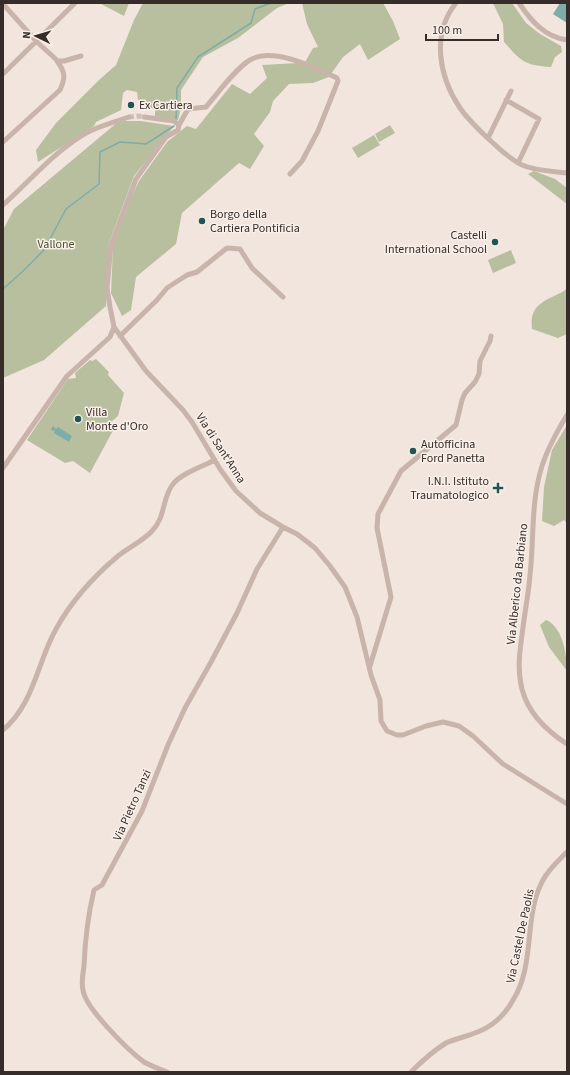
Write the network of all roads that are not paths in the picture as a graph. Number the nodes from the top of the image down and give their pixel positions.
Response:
1 (76, 3) edge
2 (456, 3) edge
3 (519, 3) edge
4 (3, 4) edge
5 (567, 40) edge
6 (37, 42) junction
7 (81, 56) dead end
8 (59, 62) junction
9 (3, 74) edge
10 (511, 91) dead end
11 (506, 100) junction
12 (129, 117) tunnel mouth
13 (144, 117) tunnel mouth
14 (179, 125) junction
15 (488, 138) junction
16 (3, 142) edge
17 (518, 163) junction
18 (290, 174) dead end
19 (567, 174) edge
20 (3, 205) edge
21 (283, 297) dead end
22 (114, 327) junction
23 (120, 336) junction
24 (491, 336) dead end
25 (567, 415) edge
26 (214, 460) junction
27 (3, 468) edge
28 (283, 527) junction
29 (370, 667) junction
30 (3, 730) edge
31 (567, 744) edge
32 (567, 804) edge
33 (567, 852) edge
34 (167, 1072) edge
35 (411, 1072) edge

1 - 6 street
2 - 15 street
3 - 5 street
4 - 6 street
6 - 8 street
6 - 9 street
7 - 8 street
8 - 16 street
10 - 11 street
11 - 15 street
11 - 17 street
12 - 20 street
13 - 14 street
14 - 18 street, Via di Sant'Anna
14 - 22 street, Via di Sant'Anna
15 - 17 street
17 - 19 street
21 - 23 street
22 - 23 street, Via di Sant'Anna
22 - 27 street
23 - 26 street, Via di Sant'Anna
24 - 29 street
25 - 31 street, Via Alberico da Barbiano
26 - 28 street, Via di Sant'Anna
26 - 30 street
28 - 29 street, Via di Sant'Anna
28 - 34 street, Via Pietro Tanzi
29 - 32 street, Via di Sant'Anna
33 - 35 street, Via Castel De Paolis

